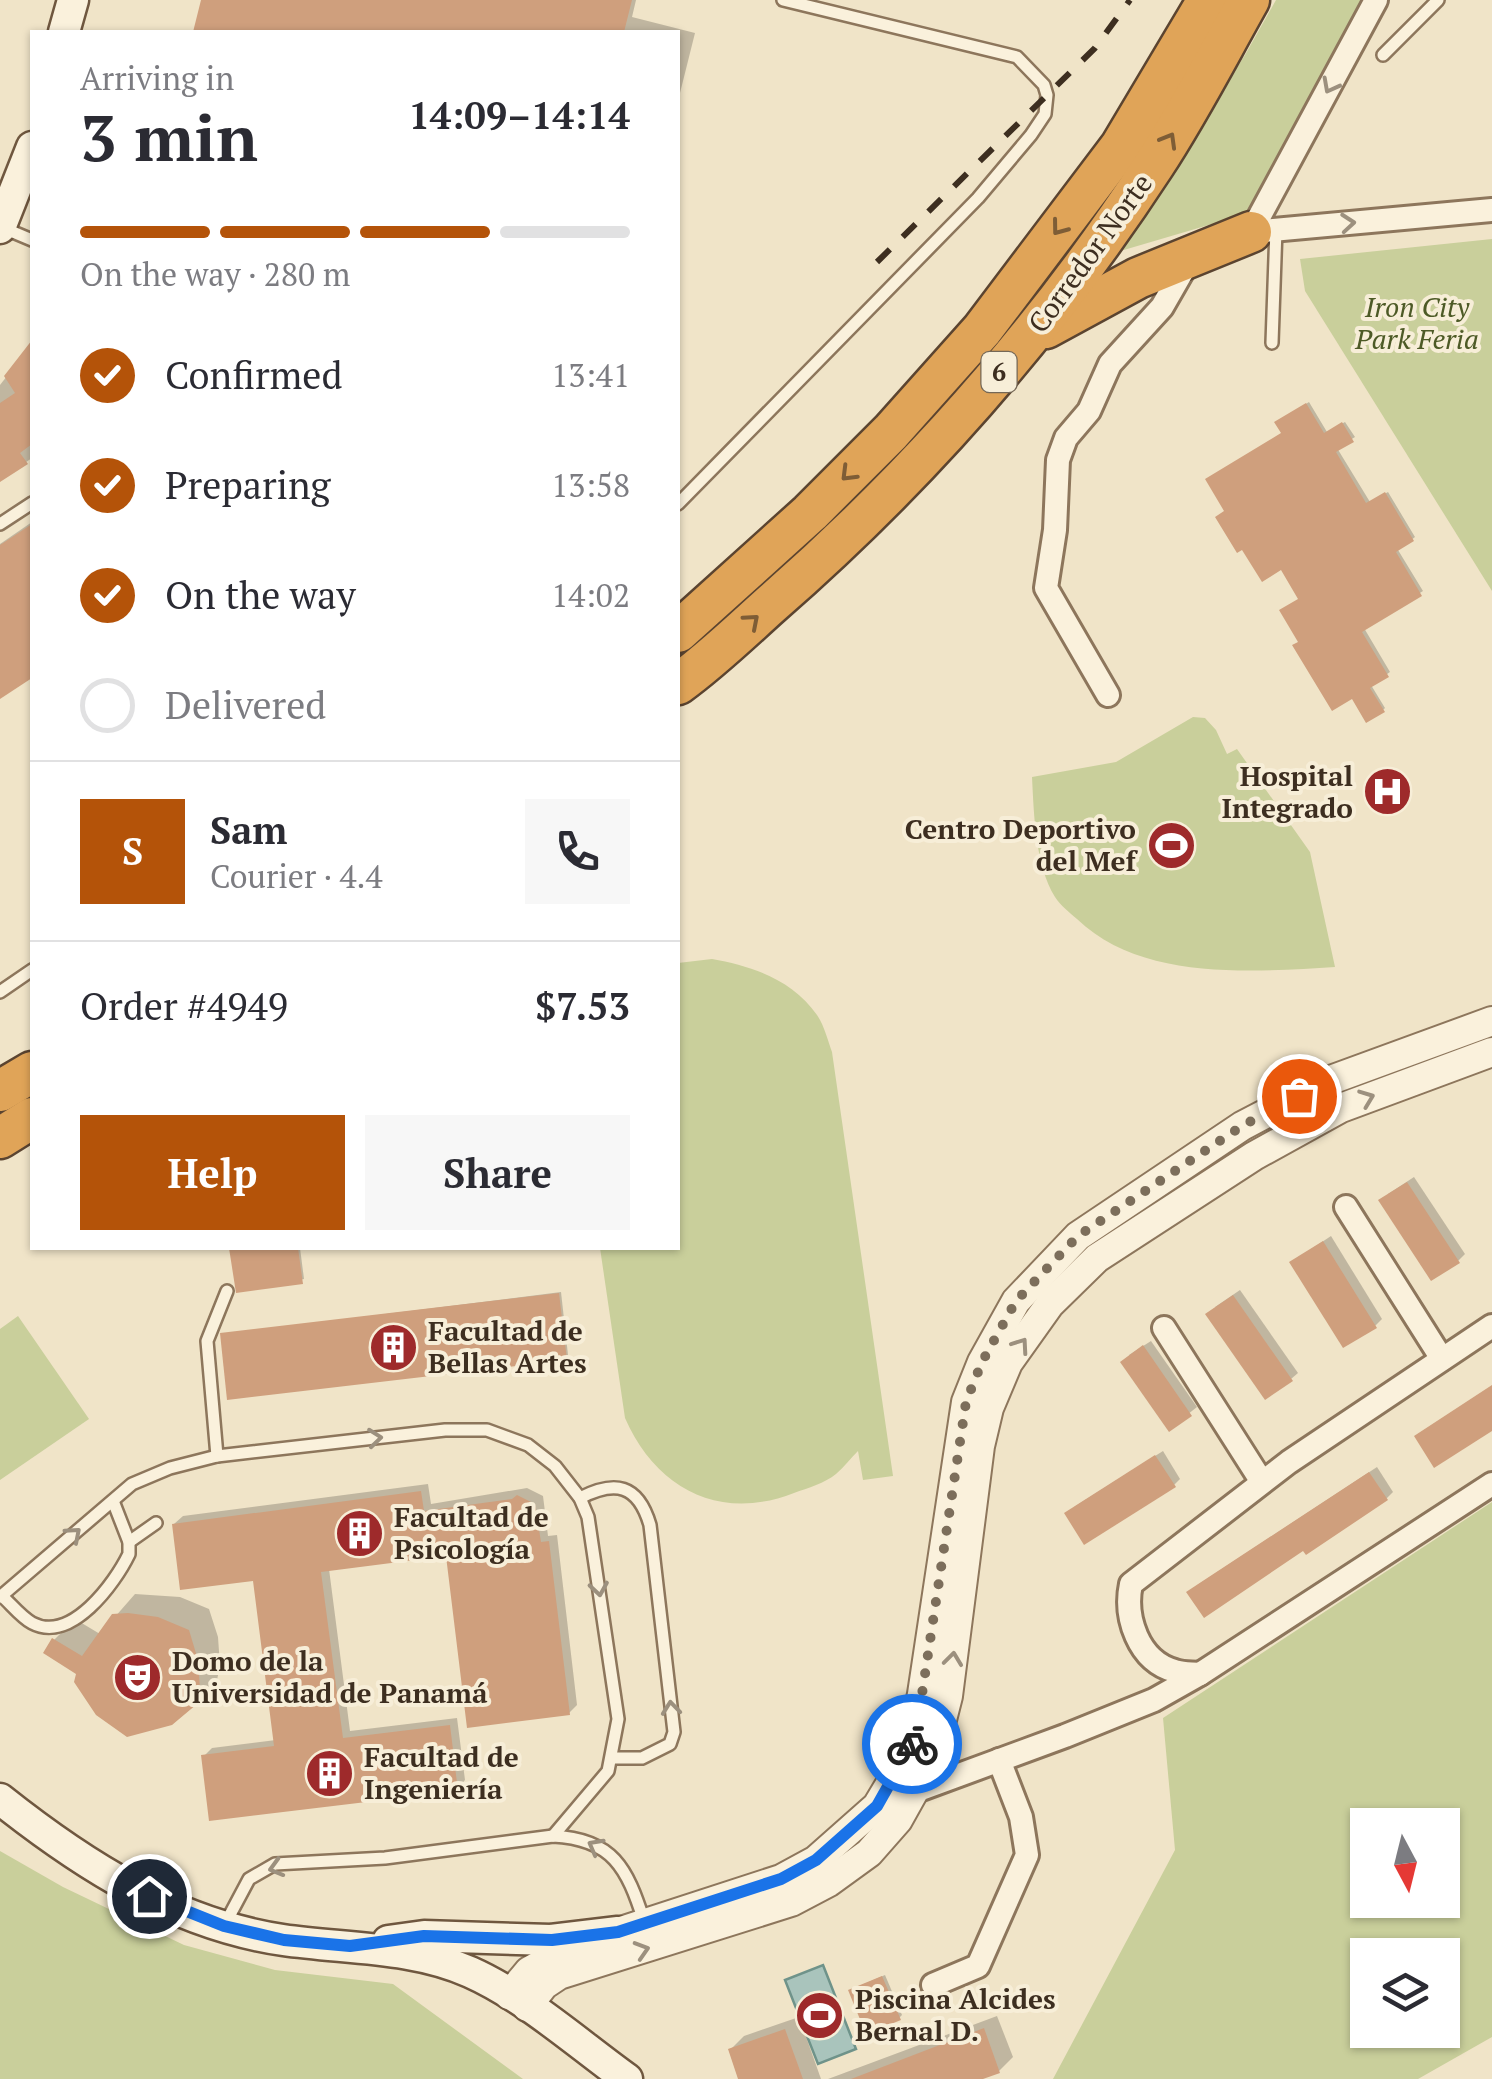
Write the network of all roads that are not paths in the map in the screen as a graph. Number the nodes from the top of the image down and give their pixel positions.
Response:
1 (73, 0) edge
2 (783, 0) edge
3 (1208, 0) edge
4 (1249, 0) edge
5 (1376, 0) edge
6 (1438, 0) edge
7 (65, 30) edge
8 (1383, 55) dead end
9 (30, 153) edge
10 (1492, 210) edge
11 (2, 216) edge
12 (1263, 231) junction
13 (30, 238) edge
14 (1193, 253) junction
15 (1029, 337) junction
16 (1272, 343) dead end
17 (680, 502) edge
18 (30, 504) edge
19 (0, 524) edge
20 (680, 630) edge
21 (680, 682) edge
22 (1108, 695) dead end
23 (30, 971) edge
24 (0, 992) edge
25 (1492, 1021) edge
26 (1492, 1052) edge
27 (30, 1073) edge
28 (0, 1091) edge
29 (30, 1119) edge
30 (0, 1138) edge
31 (1346, 1207) dead end
32 (228, 1291) dead end
33 (1492, 1326) edge
34 (1164, 1328) dead end
35 (1442, 1359) junction
36 (216, 1456) junction
37 (1262, 1482) junction
38 (1492, 1484) edge
39 (580, 1498) junction
40 (113, 1501) junction
41 (156, 1523) dead end
42 (130, 1542) junction
43 (1, 1597) edge
44 (1200, 1674) junction
45 (612, 1758) junction
46 (999, 1760) junction
47 (914, 1792) junction
48 (0, 1799) edge
49 (553, 1836) junction
50 (224, 1926) junction
51 (632, 1929) junction
52 (350, 1946) junction
53 (934, 1985) dead end
54 (518, 2001) junction
55 (627, 2079) edge

1 - 7 main road
2 - 17 lane
3 -> 20 highway, Corredor Norte / 6
15 -> 4 highway, Corredor Norte / 6
5 -> 12 street
6 - 8 lane
9 - 11 main road
12 -> 10 street
11 - 13 lane
12 - 14 highway
12 - 16 lane
14 - 15 highway
14 - 22 street
21 -> 15 highway, Corredor Norte / 6
18 - 19 lane
23 - 24 lane
25 - 51 street
47 -> 26 street
27 - 28 highway
29 - 30 highway
31 - 35 street
32 - 36 lane
33 - 35 street
34 - 37 street
35 - 37 street
36 -> 39 lane
36 - 40 lane
37 - 44 street
38 - 44 street
39 -> 45 lane
45 -> 39 lane
40 - 42 lane
43 -> 40 lane
41 - 42 lane
42 - 43 lane
44 - 46 street
45 - 49 lane
46 - 47 street
46 - 53 street
54 -> 47 street
48 - 50 main road
49 -> 50 lane
51 -> 49 lane
50 - 52 main road
51 - 52 main road
51 - 54 street
52 - 54 main road
54 - 55 main road

